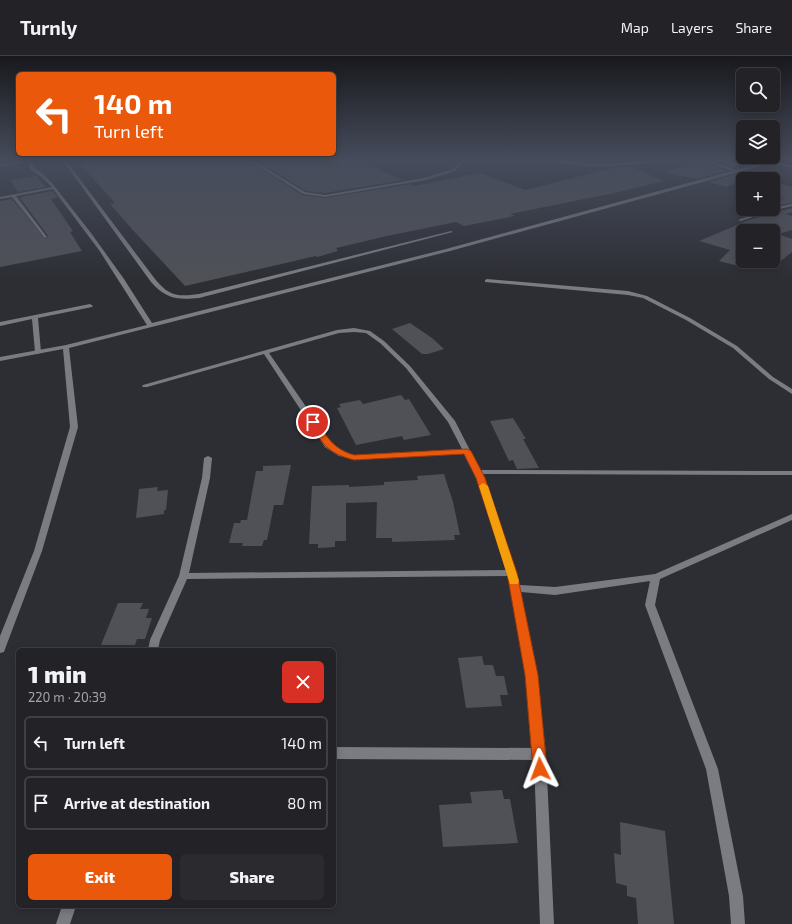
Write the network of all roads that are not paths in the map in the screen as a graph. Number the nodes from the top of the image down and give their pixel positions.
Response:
1 (16, 199) edge
2 (62, 199) edge
3 (92, 199) edge
4 (639, 199) edge
5 (792, 205) edge
6 (740, 220) dead end
7 (451, 232) dead end
8 (45, 237) dead end
9 (487, 281) dead end
10 (90, 306) dead end
11 (35, 318) junction
12 (0, 324) edge
13 (151, 326) junction
14 (66, 347) junction
15 (38, 352) junction
16 (266, 352) junction
17 (0, 359) edge
18 (145, 386) dead end
19 (792, 392) edge
20 (467, 451) junction
21 (208, 458) dead end
22 (478, 472) junction
23 (792, 472) edge
24 (792, 517) edge
25 (512, 573) junction
26 (184, 576) junction
27 (656, 577) junction
28 (516, 588) junction
29 (153, 648) edge
30 (0, 649) edge
31 (336, 753) edge
32 (540, 754) junction
33 (68, 908) edge
34 (62, 924) edge
35 (547, 924) edge
36 (738, 924) edge

1 - 8 street
2 - 13 street
3 - 7 street
4 - 13 street
5 - 6 street
9 - 19 street
10 - 11 street
11 - 12 street
11 - 15 street
13 - 14 street
14 - 15 street
14 - 30 street
15 - 17 street
16 - 18 street
16 - 20 street
16 - 20 street
20 - 22 street
21 - 26 street
22 - 23 street
22 - 25 street
24 - 27 street
25 - 26 street
25 - 28 street
26 - 29 street
27 - 28 street
27 - 36 street
28 - 32 street
31 - 32 street
32 - 35 street
33 - 34 street

